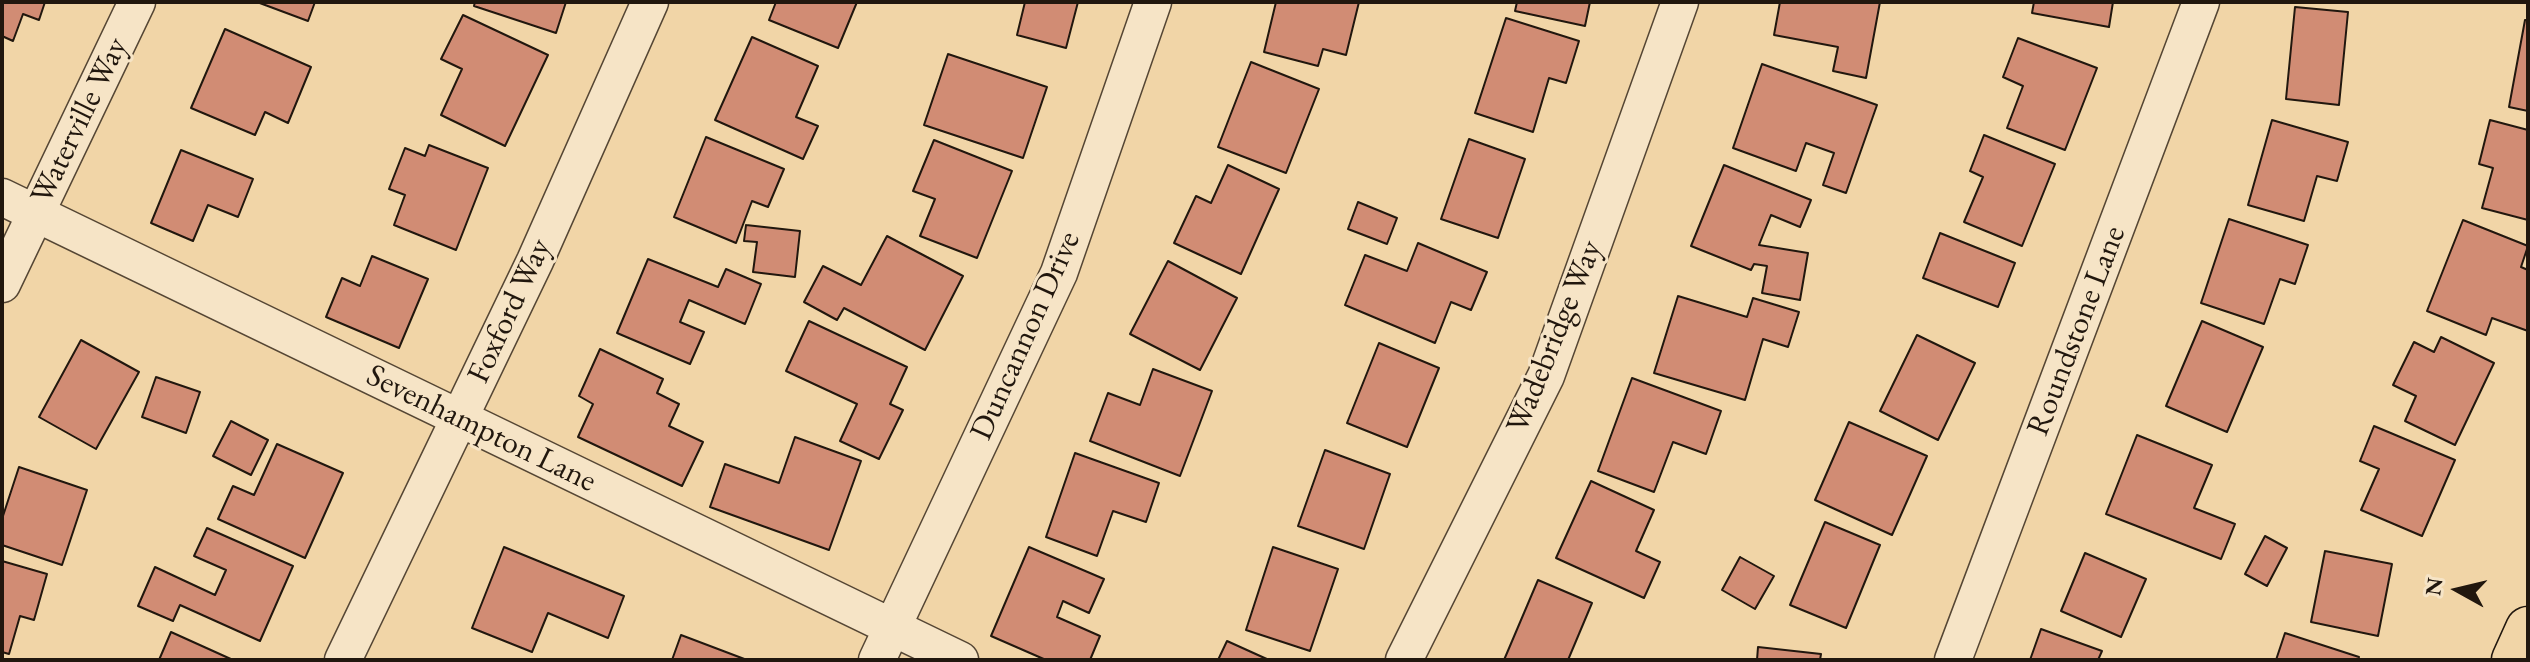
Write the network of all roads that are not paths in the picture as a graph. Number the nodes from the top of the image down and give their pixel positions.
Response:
1 (137, 2) edge
2 (650, 2) edge
3 (1153, 2) edge
4 (1680, 2) edge
5 (2201, 2) edge
6 (2, 197) edge
7 (36, 213) junction
8 (2, 284) edge
9 (458, 419) junction
10 (893, 627) junction
11 (2528, 629) edge
12 (343, 660) edge
13 (877, 660) edge
14 (960, 660) edge
15 (1404, 660) edge
16 (1953, 660) edge
17 (2514, 660) edge

1 - 7 street, Waterville Way
2 - 9 street, Foxford Way
3 - 10 street, Duncannon Drive
4 - 15 street, Wadebridge Way
5 - 16 street, Roundstone Lane
6 - 7 street, Sevenhampton Lane
7 - 8 street, Waterville Way
7 - 9 street, Sevenhampton Lane
9 - 10 street, Sevenhampton Lane
9 - 12 street, Foxford Way
10 - 13 street, Duncannon Drive
10 - 14 street, Sevenhampton Lane
11 - 17 main road

